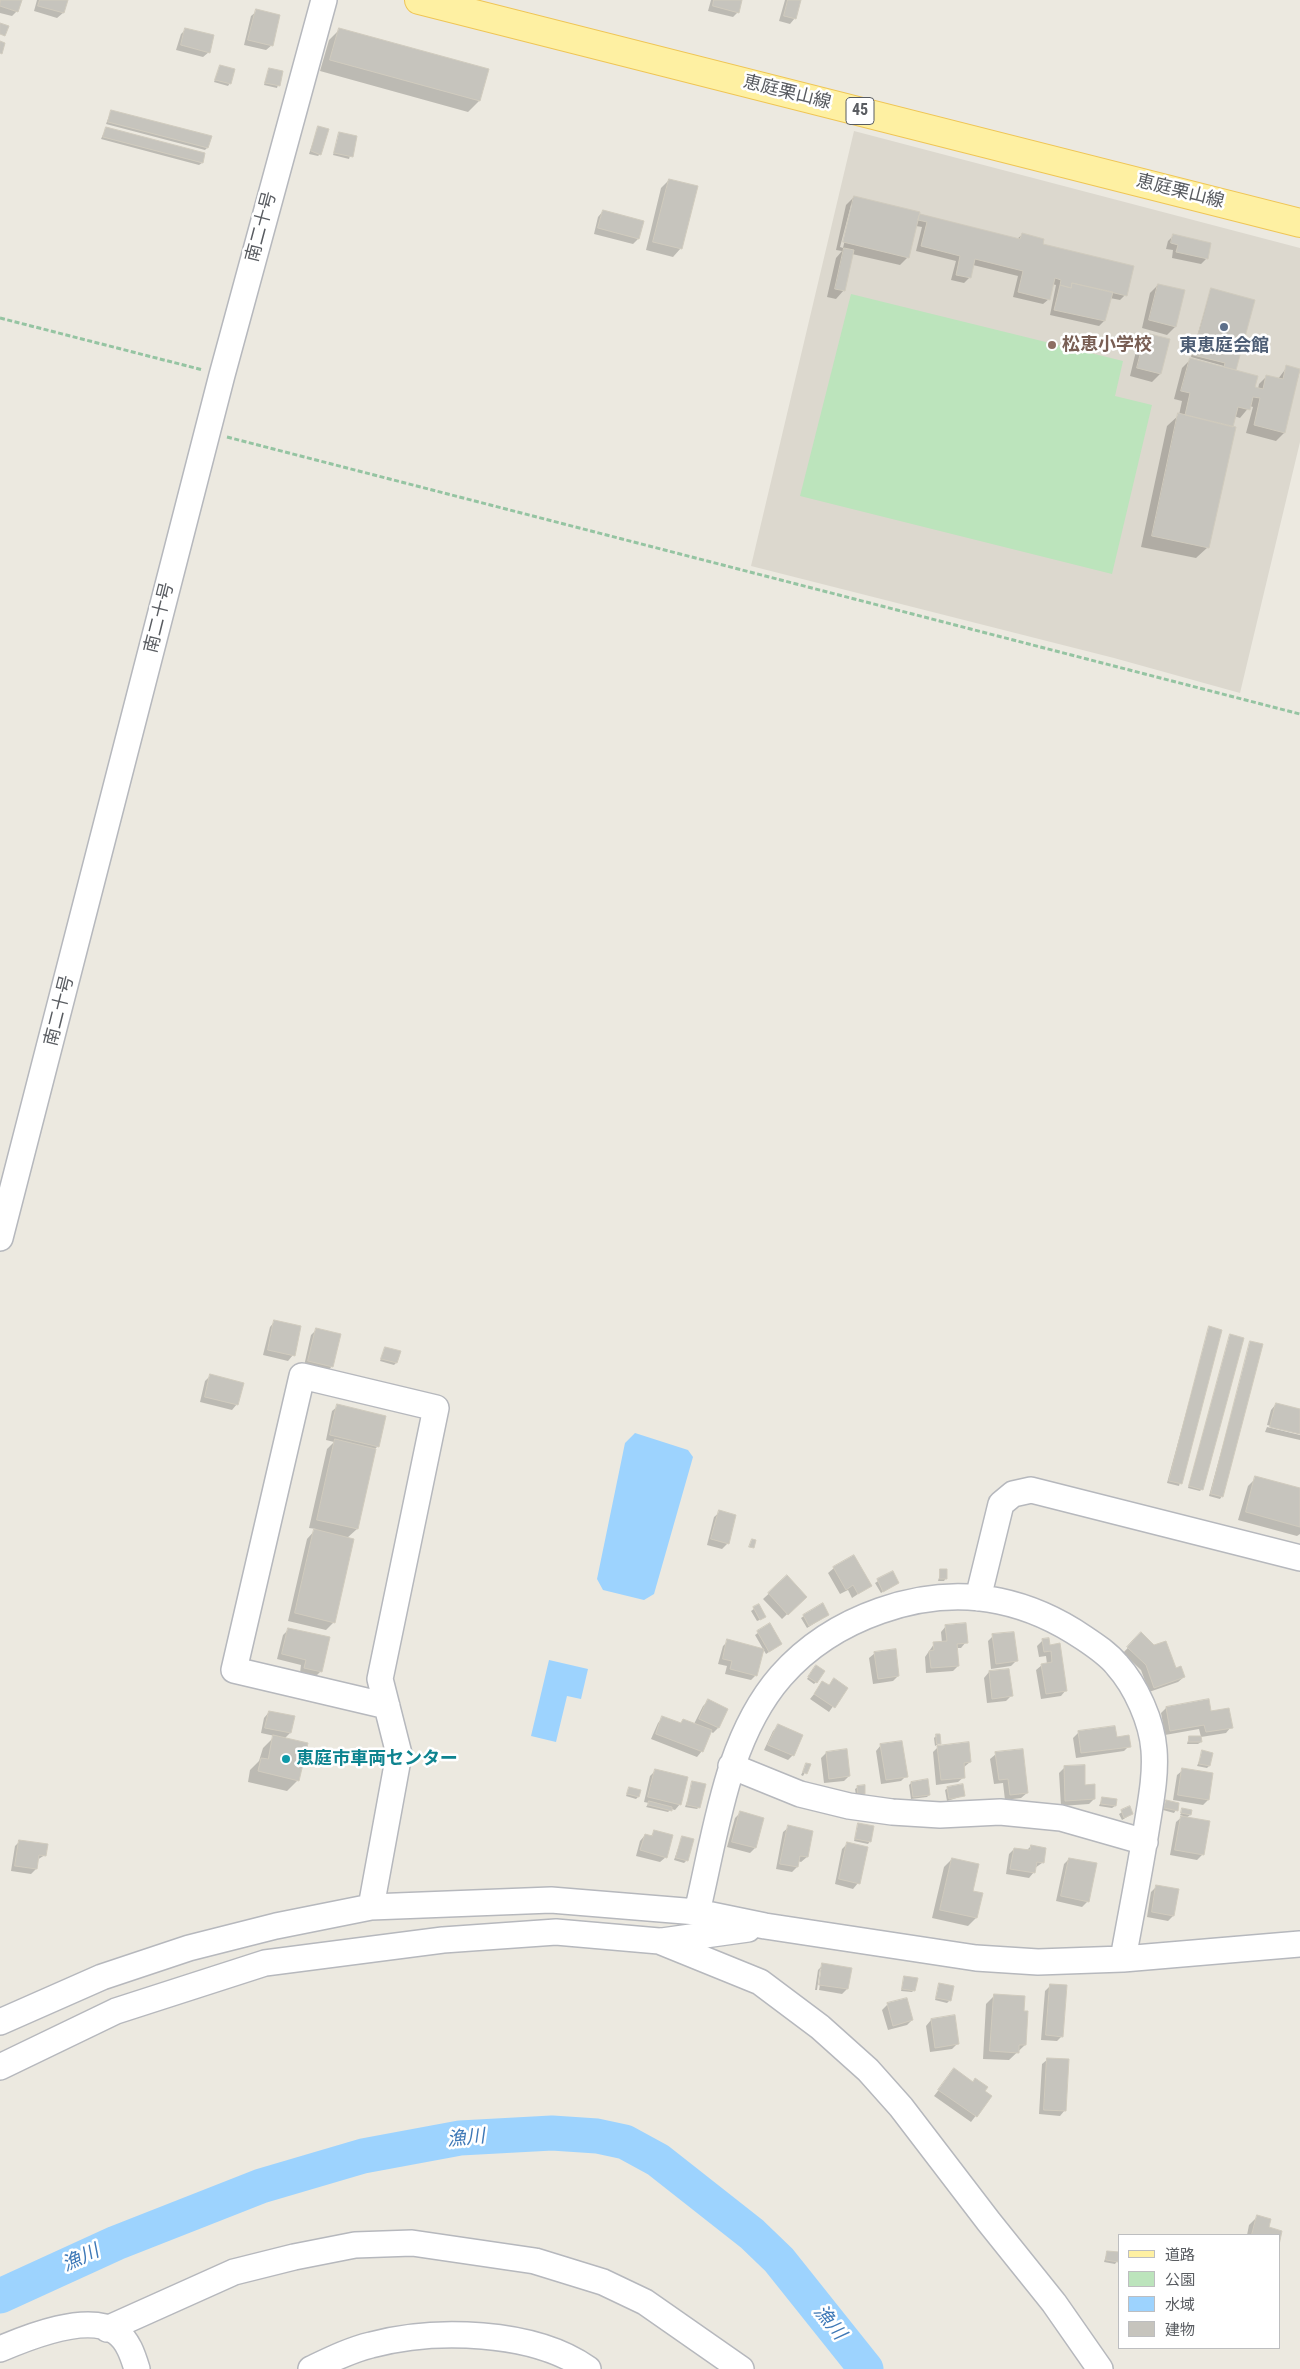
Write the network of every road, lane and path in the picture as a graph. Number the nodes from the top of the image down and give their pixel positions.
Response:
1 (324, 0) edge
2 (419, 0) edge
3 (1300, 223) edge
4 (0, 318) edge
5 (222, 375) junction
6 (208, 432) junction
7 (1300, 714) edge
8 (0, 1238) edge
9 (1300, 1558) edge
10 (978, 1598) junction
11 (388, 1706) junction
12 (731, 1766) junction
13 (1145, 1842) junction
14 (371, 1907) junction
15 (697, 1912) junction
16 (765, 1926) junction
17 (659, 1942) junction
18 (1300, 1944) edge
19 (1123, 1959) junction
20 (102, 1977) junction
21 (116, 2011) junction
22 (0, 2022) edge
23 (0, 2067) edge
24 (107, 2329) junction
25 (0, 2349) edge
26 (137, 2369) edge
27 (311, 2369) edge
28 (588, 2369) edge
29 (741, 2369) edge
30 (1100, 2369) edge

1 - 5 street, 南二十号
2 - 3 main road, 恵庭栗山線 / 45
4 - 5 path
5 - 6 street, 南二十号
6 - 7 path
6 - 8 street, 南二十号
9 - 10 street
10 - 12 street
10 - 13 street
11 - 11 street
11 - 14 street
12 - 13 street
12 - 15 street
13 - 19 street
14 - 15 street
14 - 20 street
15 - 16 street
16 - 17 street
16 - 19 street
17 - 21 street
17 - 30 street
18 - 19 street
20 - 21 street
20 - 22 street
21 - 23 street
24 - 25 street
24 - 26 street
24 - 29 street
27 - 28 street

